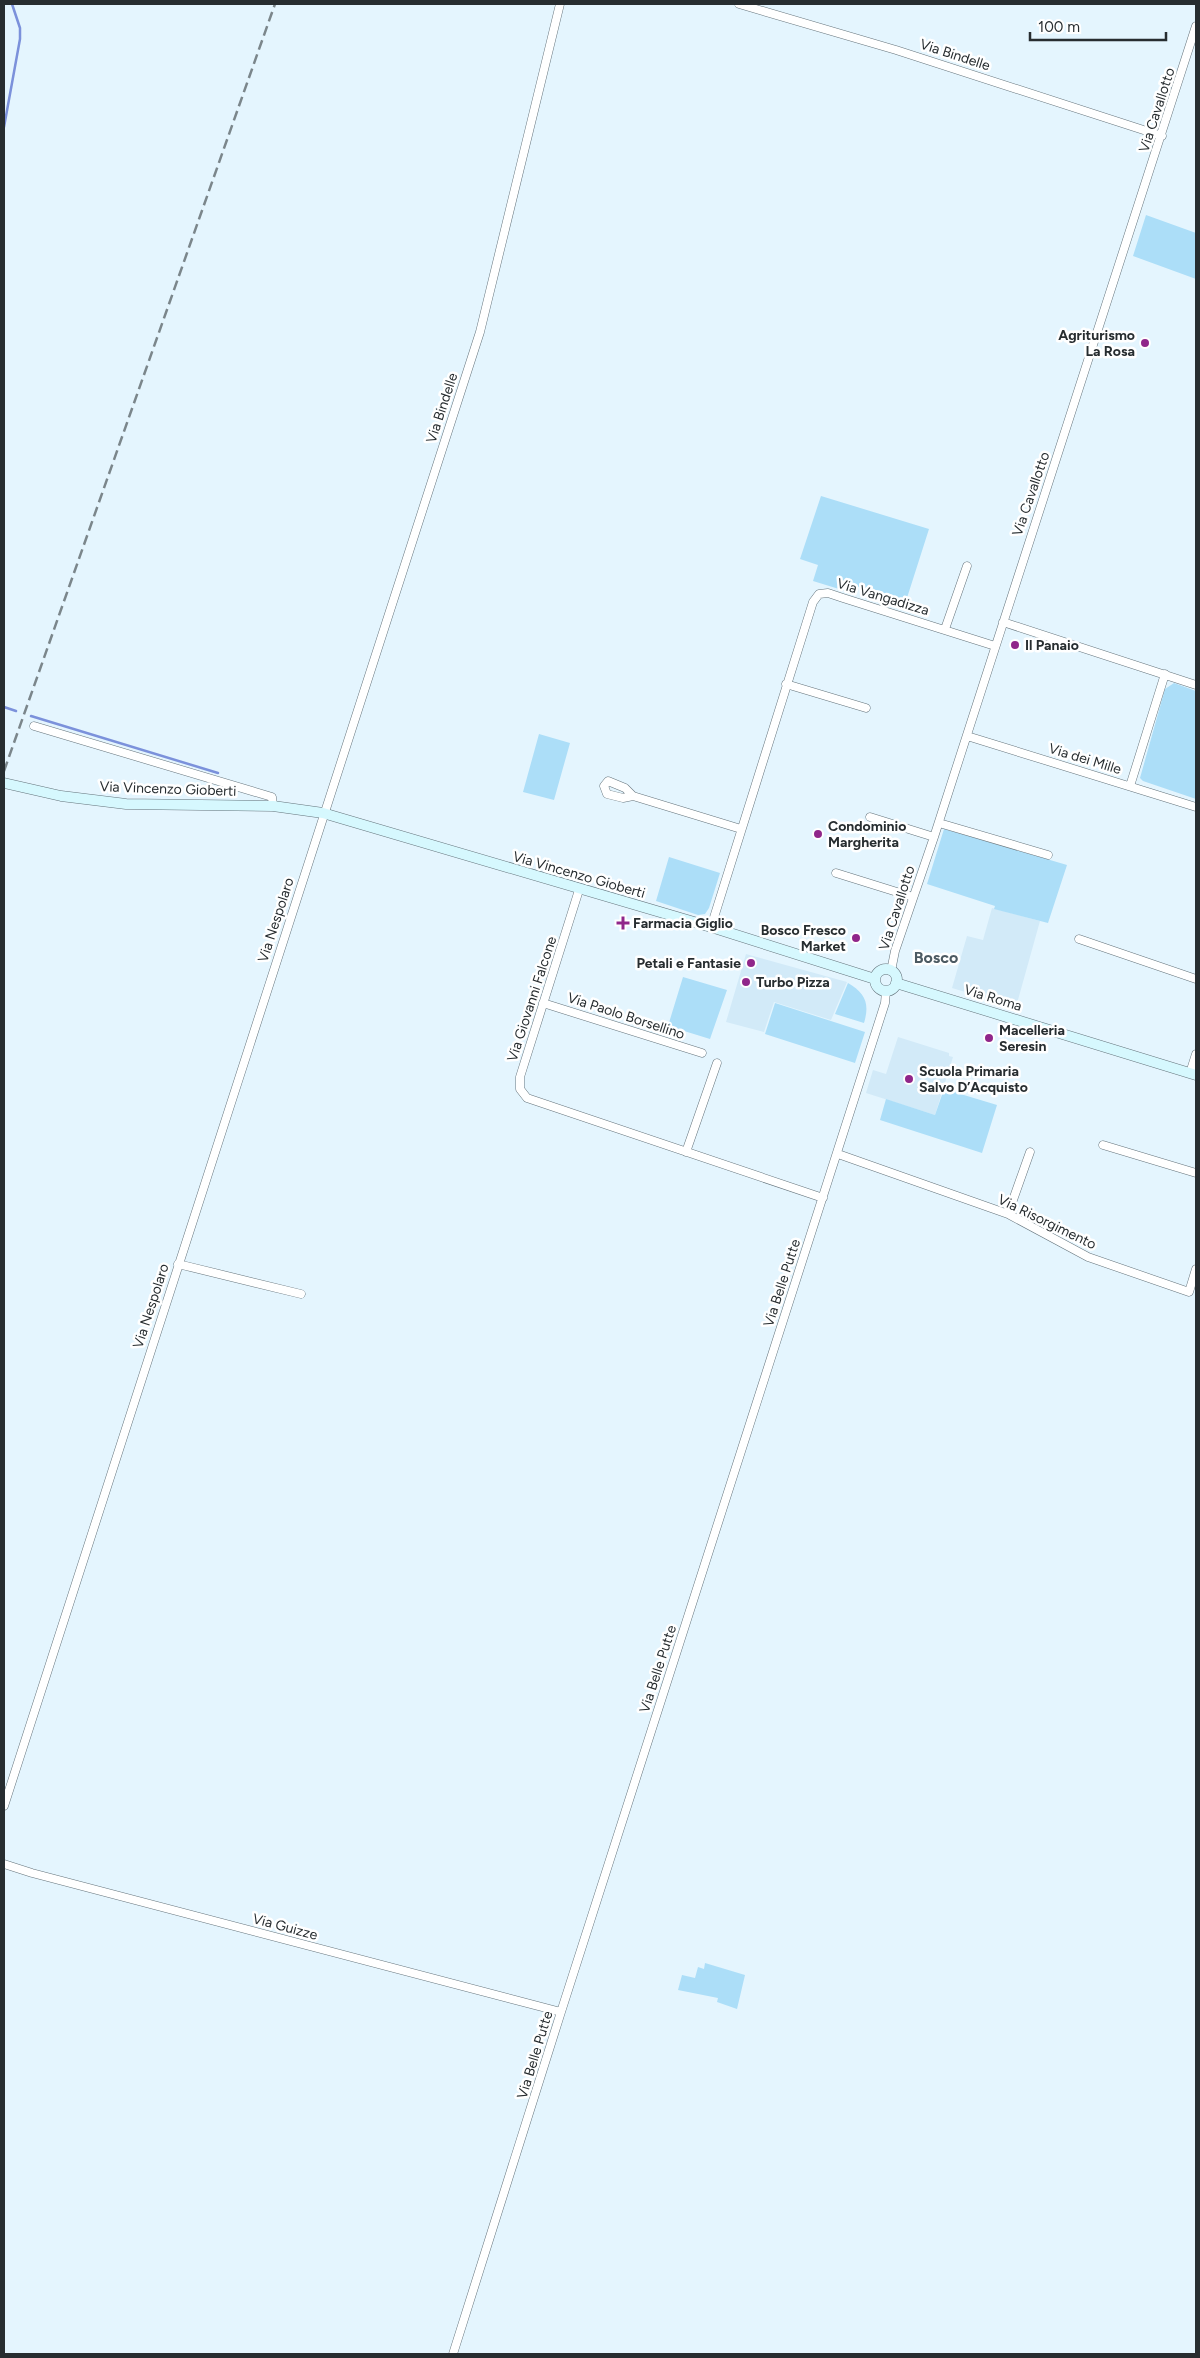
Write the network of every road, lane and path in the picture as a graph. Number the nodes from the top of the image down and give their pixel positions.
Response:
1 (560, 4) edge
2 (739, 4) edge
3 (1196, 26) edge
4 (1162, 136) junction
5 (967, 566) dead end
6 (1003, 622) junction
7 (945, 629) junction
8 (995, 646) junction
9 (1165, 674) junction
10 (786, 684) junction
11 (1196, 685) edge
12 (866, 708) dead end
13 (34, 726) dead end
14 (967, 736) junction
15 (4, 783) edge
16 (1130, 786) junction
17 (633, 796) dead end
18 (274, 806) junction
19 (1196, 807) edge
20 (323, 813) junction
21 (870, 817) dead end
22 (939, 823) junction
23 (741, 829) junction
24 (934, 837) junction
25 (1048, 855) dead end
26 (836, 872) dead end
27 (579, 890) junction
28 (913, 897) junction
29 (711, 927) junction
30 (1079, 939) dead end
31 (891, 971) junction
32 (875, 979) junction
33 (1196, 979) edge
34 (896, 983) junction
35 (886, 991) junction
36 (543, 1003) junction
37 (702, 1053) dead end
38 (1196, 1054) edge
39 (717, 1063) dead end
40 (1193, 1074) edge
41 (1103, 1144) dead end
42 (686, 1152) junction
43 (1030, 1152) dead end
44 (838, 1154) junction
45 (1196, 1173) edge
46 (823, 1198) junction
47 (1008, 1214) junction
48 (178, 1264) junction
49 (1196, 1269) edge
50 (1193, 1293) edge
51 (301, 1294) dead end
52 (4, 1806) edge
53 (4, 1864) edge
54 (561, 2012) junction
55 (453, 2354) edge

1 - 20 street, Via Bindelle
2 - 4 street, Via Bindelle
3 - 4 street, Via Cavallotto
4 - 6 street, Via Cavallotto
5 - 7 street
6 - 8 street, Via Cavallotto
6 - 9 street
7 - 8 street, Via Vangadizza
7 - 10 street, Via Vangadizza
8 - 14 street, Via Cavallotto
9 - 11 street
9 - 16 street
10 - 12 street
10 - 23 street, Via Vangadizza
13 - 18 street, Via Vincenzo Gioberti
14 - 16 street, Via dei Mille
14 - 22 street, Via Cavallotto
15 - 18 street, Via Vincenzo Gioberti
16 - 19 street, Via dei Mille
17 - 23 street
18 - 20 street, Via Vincenzo Gioberti
20 - 27 street, Via Vincenzo Gioberti
20 - 48 street, Via Nespolaro
21 - 24 street
22 - 24 street, Via Cavallotto
22 - 25 street
23 - 29 street, Via Vangadizza
24 - 28 street, Via Cavallotto
26 - 28 street
27 - 29 street, Via Vincenzo Gioberti
27 - 36 street, Via Giovanni Falcone
28 - 31 street, Via Cavallotto
29 - 32 street, Via Vincenzo Gioberti
30 - 33 street
31 - 32 street
31 - 34 street
32 - 35 street
34 - 35 street
34 - 40 street, Via Roma
35 - 44 street, Via Belle Putte
36 - 37 street, Via Paolo Borsellino
36 - 42 street, Via Giovanni Falcone
38 - 40 street
39 - 42 street
41 - 45 street
42 - 46 street, Via Giovanni Falcone
43 - 47 street
44 - 46 street, Via Belle Putte
44 - 47 street, Via Risorgimento
46 - 54 street, Via Belle Putte
47 - 50 street, Via Risorgimento
48 - 51 street
48 - 52 street, Via Nespolaro
49 - 50 street, Via Risorgimento
53 - 54 street, Via Guizze
54 - 55 street, Via Belle Putte

